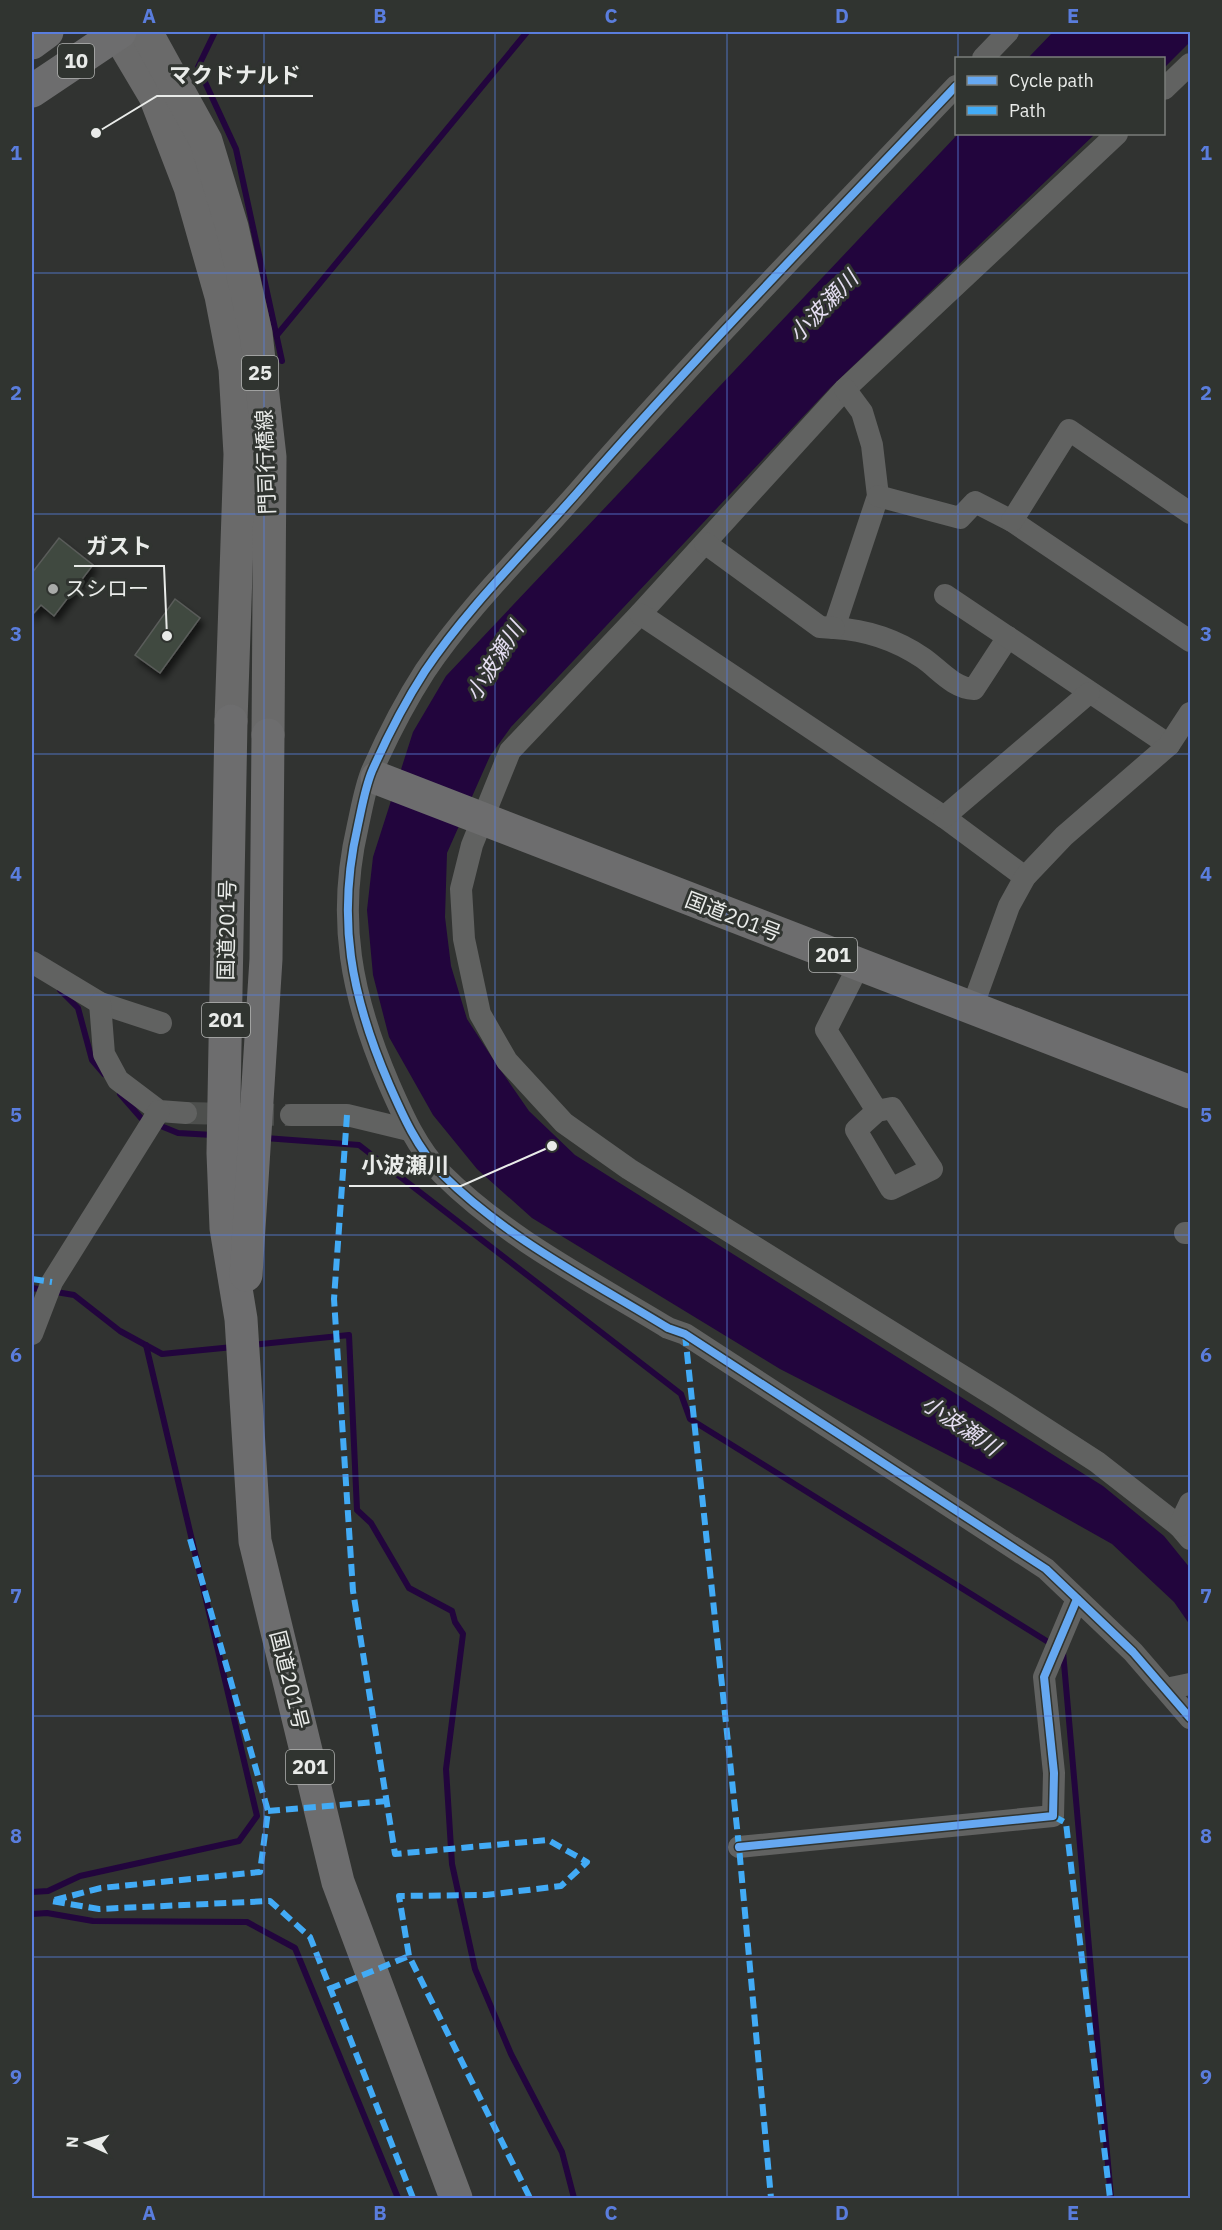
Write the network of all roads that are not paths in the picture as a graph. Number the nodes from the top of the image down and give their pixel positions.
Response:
1 (47, 32) edge
2 (125, 32) edge
3 (1008, 32) edge
4 (32, 43) edge
5 (984, 57) edge
6 (1191, 64) edge
7 (955, 88) edge
8 (1165, 88) edge
9 (32, 91) edge
10 (1116, 135) edge
11 (845, 389) junction
12 (878, 496) junction
13 (1191, 513) edge
14 (1012, 521) junction
15 (705, 543) junction
16 (945, 595) dead end
17 (640, 614) junction
18 (834, 628) junction
19 (1008, 638) junction
20 (1191, 641) edge
21 (1089, 693) junction
22 (1191, 713) edge
23 (231, 721) joint
24 (268, 735) joint
25 (1168, 745) junction
26 (377, 778) dead end
27 (944, 818) junction
28 (478, 819) junction
29 (1025, 877) junction
30 (32, 962) edge
31 (859, 965) junction
32 (100, 1003) junction
33 (972, 1008) junction
34 (161, 1023) dead end
35 (1191, 1092) edge
36 (159, 1111) junction
37 (877, 1111) dead end
38 (186, 1113) tunnel mouth
39 (291, 1115) tunnel mouth
40 (409, 1130) junction
41 (241, 1318) junction
42 (32, 1334) edge
43 (1191, 1503) edge
44 (1185, 1533) edge
45 (1077, 1599) junction
46 (1191, 1684) edge
47 (1166, 1689) junction
48 (1191, 1718) edge
49 (739, 1847) dead end
50 (456, 2199) edge

1 - 4 highway, 10
2 - 9 highway, 10
2 - 23 main road, 門司行橋線 / 25
2 - 24 main road, 門司行橋線 / 25
3 - 5 street
6 - 8 street
7 - 40 street
10 - 11 street
11 - 12 street
11 - 15 street
12 - 14 street
12 - 18 street
13 - 14 street
14 - 20 street
15 - 17 street
15 - 18 street
16 - 19 street
17 - 27 street
17 - 28 street
18 - 19 street
19 - 21 street
21 - 25 street
21 - 27 street
22 - 25 street
23 - 41 highway, 国道201号 / 201
24 - 41 highway, 国道201号 / 201
25 - 29 street
26 - 28 highway, 国道201号 / 201
27 - 29 street
28 - 31 highway, 国道201号 / 201
28 - 44 street
29 - 33 street
30 - 32 street
31 - 33 highway, 国道201号 / 201
31 - 37 street
32 - 34 street
32 - 36 street
33 - 35 highway, 国道201号 / 201
36 - 38 street
36 - 42 street
39 - 40 street
40 - 45 street
41 - 50 highway, 国道201号 / 201
43 - 44 street
45 - 47 street
45 - 49 street
46 - 47 street
47 - 48 street

